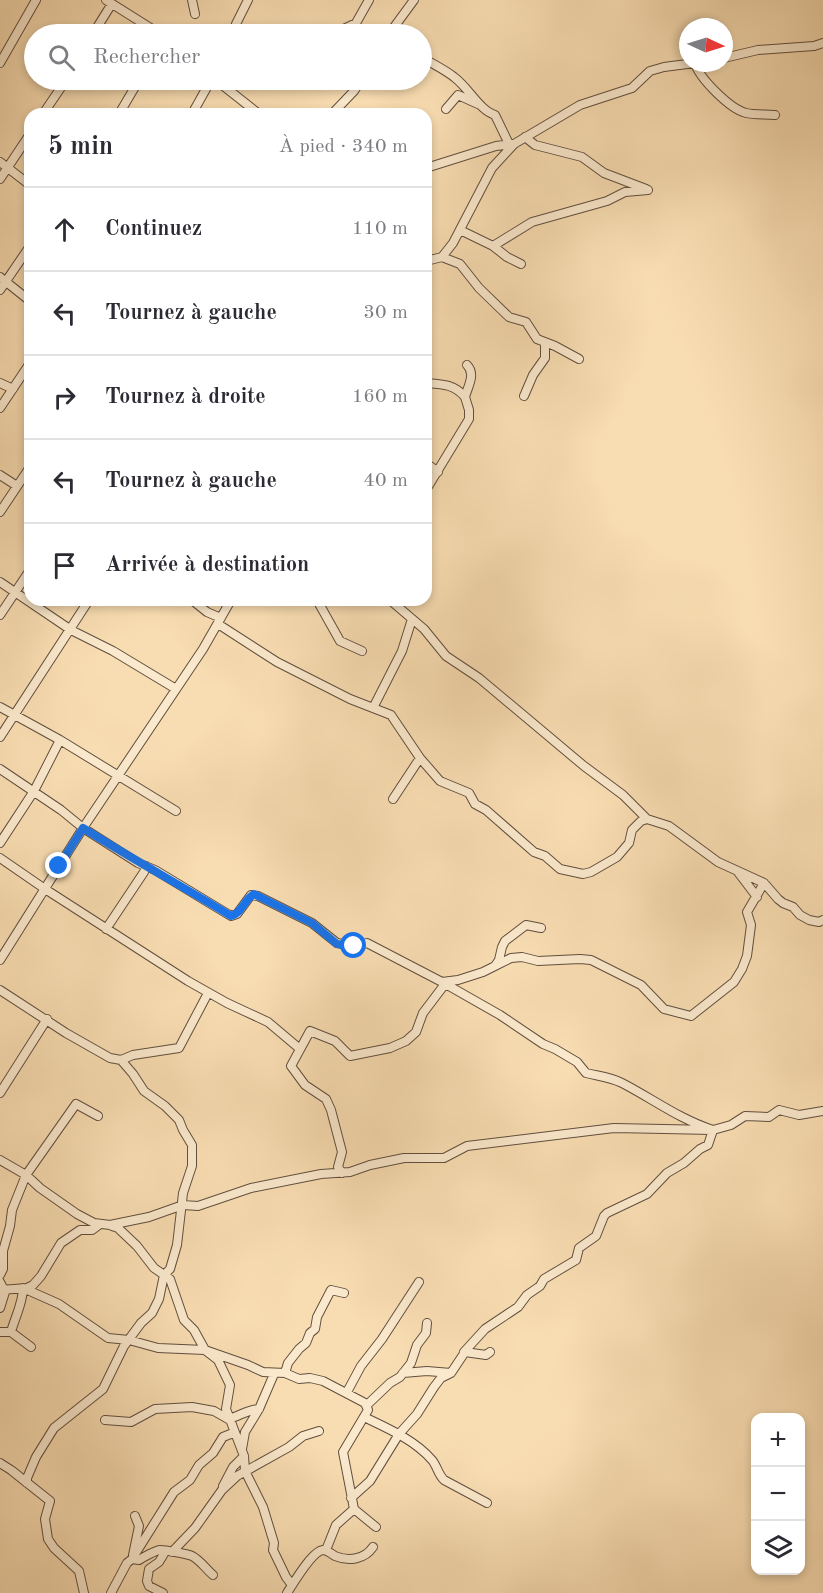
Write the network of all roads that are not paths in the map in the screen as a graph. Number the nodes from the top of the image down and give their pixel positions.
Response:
1 (36, 0) edge
2 (120, 0) edge
3 (192, 0) edge
4 (248, 0) edge
5 (369, 0) edge
6 (414, 0) edge
7 (113, 6) edge
8 (195, 14) dead end
9 (100, 24) edge
10 (143, 24) edge
11 (236, 24) edge
12 (354, 24) edge
13 (396, 24) edge
14 (823, 43) edge
15 (733, 56) edge
16 (0, 63) edge
17 (432, 63) edge
18 (679, 65) edge
19 (697, 72) edge
20 (59, 90) edge
21 (133, 90) edge
22 (205, 90) edge
23 (229, 90) edge
24 (355, 90) edge
25 (480, 105) junction
26 (47, 108) edge
27 (122, 108) edge
28 (195, 108) edge
29 (251, 108) edge
30 (338, 108) edge
31 (446, 109) dead end
32 (775, 115) dead end
33 (525, 137) junction
34 (24, 143) edge
35 (512, 144) junction
36 (0, 162) edge
37 (432, 166) edge
38 (7, 168) junction
39 (0, 180) edge
40 (24, 181) edge
41 (460, 230) junction
42 (493, 246) junction
43 (24, 254) edge
44 (442, 256) junction
45 (432, 259) edge
46 (521, 264) dead end
47 (3, 280) edge
48 (0, 290) edge
49 (24, 297) edge
50 (545, 343) junction
51 (579, 359) dead end
52 (467, 365) dead end
53 (24, 372) edge
54 (0, 383) edge
55 (432, 383) edge
56 (13, 389) junction
57 (525, 396) dead end
58 (465, 397) junction
59 (0, 408) edge
60 (432, 468) edge
61 (438, 472) junction
62 (0, 475) edge
63 (24, 475) edge
64 (432, 481) edge
65 (17, 486) junction
66 (0, 512) edge
67 (24, 578) edge
68 (0, 582) edge
69 (15, 591) junction
70 (24, 597) edge
71 (37, 606) edge
72 (85, 606) edge
73 (200, 606) edge
74 (228, 606) edge
75 (320, 606) edge
76 (397, 606) edge
77 (0, 615) edge
78 (412, 619) junction
79 (219, 621) junction
80 (71, 630) junction
81 (362, 651) dead end
82 (176, 689) junction
83 (0, 707) edge
84 (373, 708) junction
85 (14, 715) junction
86 (0, 737) edge
87 (60, 740) junction
88 (420, 758) junction
89 (0, 769) edge
90 (119, 776) junction
91 (34, 792) junction
92 (393, 799) dead end
93 (176, 811) dead end
94 (647, 819) junction
95 (83, 828) junction
96 (0, 843) edge
97 (0, 858) edge
98 (146, 866) junction
99 (738, 872) junction
100 (764, 883) junction
101 (45, 889) junction
102 (770, 891) junction
103 (757, 897) junction
104 (823, 920) edge
105 (541, 927) dead end
106 (106, 929) junction
107 (0, 960) edge
108 (495, 966) junction
109 (443, 983) junction
110 (0, 990) edge
111 (208, 993) junction
112 (47, 1019) junction
113 (300, 1049) junction
114 (121, 1060) junction
115 (0, 1093) edge
116 (823, 1111) edge
117 (98, 1116) dead end
118 (713, 1130) junction
119 (0, 1160) edge
120 (342, 1173) junction
121 (26, 1175) junction
122 (183, 1205) junction
123 (100, 1224) junction
124 (110, 1225) junction
125 (168, 1274) junction
126 (0, 1275) edge
127 (418, 1282) dead end
128 (1, 1287) edge
129 (23, 1288) junction
130 (344, 1293) dead end
131 (0, 1308) edge
132 (427, 1323) dead end
133 (0, 1332) edge
134 (11, 1332) junction
135 (129, 1340) junction
136 (31, 1347) dead end
137 (205, 1350) junction
138 (490, 1352) dead end
139 (464, 1353) junction
140 (285, 1373) junction
141 (404, 1373) junction
142 (451, 1373) junction
143 (274, 1374) junction
144 (347, 1392) junction
145 (368, 1404) junction
146 (259, 1409) junction
147 (364, 1417) junction
148 (228, 1419) junction
149 (105, 1420) dead end
150 (319, 1431) dead end
151 (233, 1433) junction
152 (399, 1434) junction
153 (243, 1453) junction
154 (0, 1463) edge
155 (245, 1471) junction
156 (25, 1480) junction
157 (222, 1490) junction
158 (351, 1498) junction
159 (487, 1503) dead end
160 (354, 1509) junction
161 (135, 1516) dead end
162 (376, 1527) dead end
163 (373, 1547) dead end
164 (326, 1550) junction
165 (168, 1552) junction
166 (132, 1559) junction
167 (213, 1575) dead end
168 (292, 1585) junction
169 (84, 1593) edge
170 (111, 1593) edge
171 (163, 1593) edge
172 (287, 1593) edge

1 - 16 street
2 - 7 street
3 - 8 street
4 - 11 street
5 - 12 street
6 - 13 street
7 - 9 street
7 - 10 street
14 - 15 street
17 - 25 street
18 - 33 street
19 - 32 street
20 - 26 street
21 - 27 street
22 - 28 street
23 - 29 street
24 - 30 street
25 - 31 street
25 - 35 street
33 - 35 street
33 - 42 street
34 - 38 street
35 - 37 street
35 - 41 street
36 - 38 street
38 - 39 street
38 - 40 street
41 - 42 street
41 - 44 street
42 - 46 street
43 - 47 street
44 - 45 street
44 - 50 street
47 - 48 street
47 - 49 street
50 - 51 street
50 - 57 street
52 - 58 street
53 - 56 street
54 - 56 street
55 - 58 street
56 - 59 street
58 - 61 street
60 - 61 street
61 - 64 street
62 - 65 street
63 - 65 street
65 - 66 street
67 - 69 street
68 - 69 street
69 - 70 street
69 - 77 street
71 - 80 street
72 - 80 street
73 - 79 street
74 - 79 street
75 - 81 street
76 - 78 street
78 - 84 street
78 - 94 street
79 - 82 street
79 - 84 street
80 - 82 street
80 - 85 street
82 - 90 street
83 - 85 street
84 - 88 street
85 - 86 street
85 - 87 street
87 - 90 street
87 - 91 street
88 - 92 street
88 - 94 street
89 - 91 street
90 - 93 street
90 - 95 street
91 - 95 street
91 - 96 street
94 - 99 street
95 - 98 street
95 - 101 street
97 - 101 street
98 - 106 street
98 - 109 street
99 - 100 street
99 - 103 street
100 - 102 street
100 - 103 street
101 - 106 street
101 - 107 street
102 - 103 street
102 - 104 street
103 - 108 street
105 - 108 street
106 - 111 street
108 - 109 street
109 - 113 street
109 - 118 street
110 - 112 street
111 - 113 street
111 - 114 street
112 - 114 street
112 - 115 street
113 - 120 street
114 - 122 street
116 - 118 street
117 - 121 street
118 - 120 street
118 - 139 street
119 - 121 street
120 - 122 street
121 - 123 street
121 - 126 street
122 - 124 street
122 - 125 street
123 - 124 street
123 - 129 street
124 - 125 street
125 - 135 street
125 - 137 street
127 - 144 street
128 - 129 street
128 - 131 street
129 - 134 street
129 - 135 street
130 - 140 street
132 - 141 street
133 - 134 street
134 - 136 street
135 - 137 street
135 - 156 street
137 - 143 street
137 - 148 street
138 - 139 street
139 - 142 street
140 - 143 street
140 - 144 street
141 - 142 street
141 - 145 street
142 - 152 street
143 - 146 street
144 - 145 street
145 - 147 street
146 - 148 street
146 - 153 street
147 - 152 street
147 - 158 street
148 - 149 street
148 - 151 street
150 - 155 street
151 - 153 street
151 - 166 street
152 - 158 street
152 - 159 street
153 - 155 street
153 - 157 street
154 - 156 street
155 - 157 street
155 - 168 street
156 - 169 street
157 - 165 street
158 - 160 street
160 - 162 street
160 - 164 street
161 - 166 street
163 - 164 street
164 - 168 street
165 - 166 street
165 - 167 street
165 - 171 street
166 - 170 street
168 - 172 street

